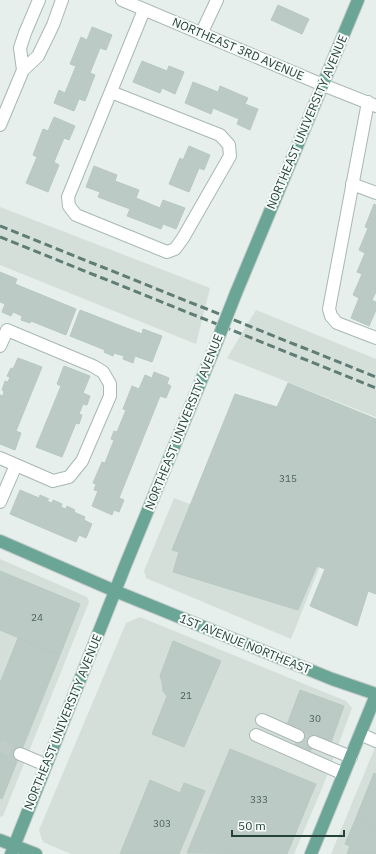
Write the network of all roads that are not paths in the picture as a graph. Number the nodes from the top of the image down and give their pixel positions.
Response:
1 (38, 0) edge
2 (62, 0) edge
3 (122, 0) edge
4 (217, 0) edge
5 (358, 0) edge
6 (144, 10) junction
7 (202, 34) junction
8 (22, 70) junction
9 (323, 85) junction
10 (111, 92) junction
11 (372, 104) edge
12 (0, 125) edge
13 (352, 184) junction
14 (376, 193) edge
15 (376, 338) edge
16 (0, 346) edge
17 (0, 458) edge
18 (16, 465) junction
19 (0, 502) edge
20 (0, 541) edge
21 (115, 591) junction
22 (376, 695) edge
23 (360, 734) junction
24 (297, 740) tunnel mouth
25 (376, 741) edge
26 (312, 746) tunnel mouth
27 (20, 754) tunnel mouth
28 (46, 765) junction
29 (348, 766) junction
30 (0, 840) edge
31 (12, 850) edge
32 (36, 854) edge
33 (311, 854) edge

1 - 8 street
2 - 8 street
3 - 6 street, NORTHEAST 3RD AVENUE
4 - 7 street
5 - 9 main road, NORTHEAST UNIVERSITY AVENUE
6 - 7 street, NORTHEAST 3RD AVENUE
6 - 10 street
7 - 9 street, NORTHEAST 3RD AVENUE
8 - 12 street
9 - 11 street, NORTHEAST 3RD AVENUE
9 - 21 main road, NORTHEAST UNIVERSITY AVENUE, bridge
10 - 10 street
11 - 13 street
13 - 14 street
13 - 15 street
16 - 18 street
17 - 18 street
18 - 19 street
20 - 21 main road, 1ST AVENUE NORTHEAST
21 - 22 main road, 1ST AVENUE NORTHEAST
21 - 28 main road, NORTHEAST UNIVERSITY AVENUE
22 - 23 main road
23 - 25 street
23 - 29 main road
24 - 29 street
26 - 29 street
27 - 28 street
28 - 31 main road, NORTHEAST UNIVERSITY AVENUE
29 - 33 main road
30 - 31 main road
31 - 32 main road

